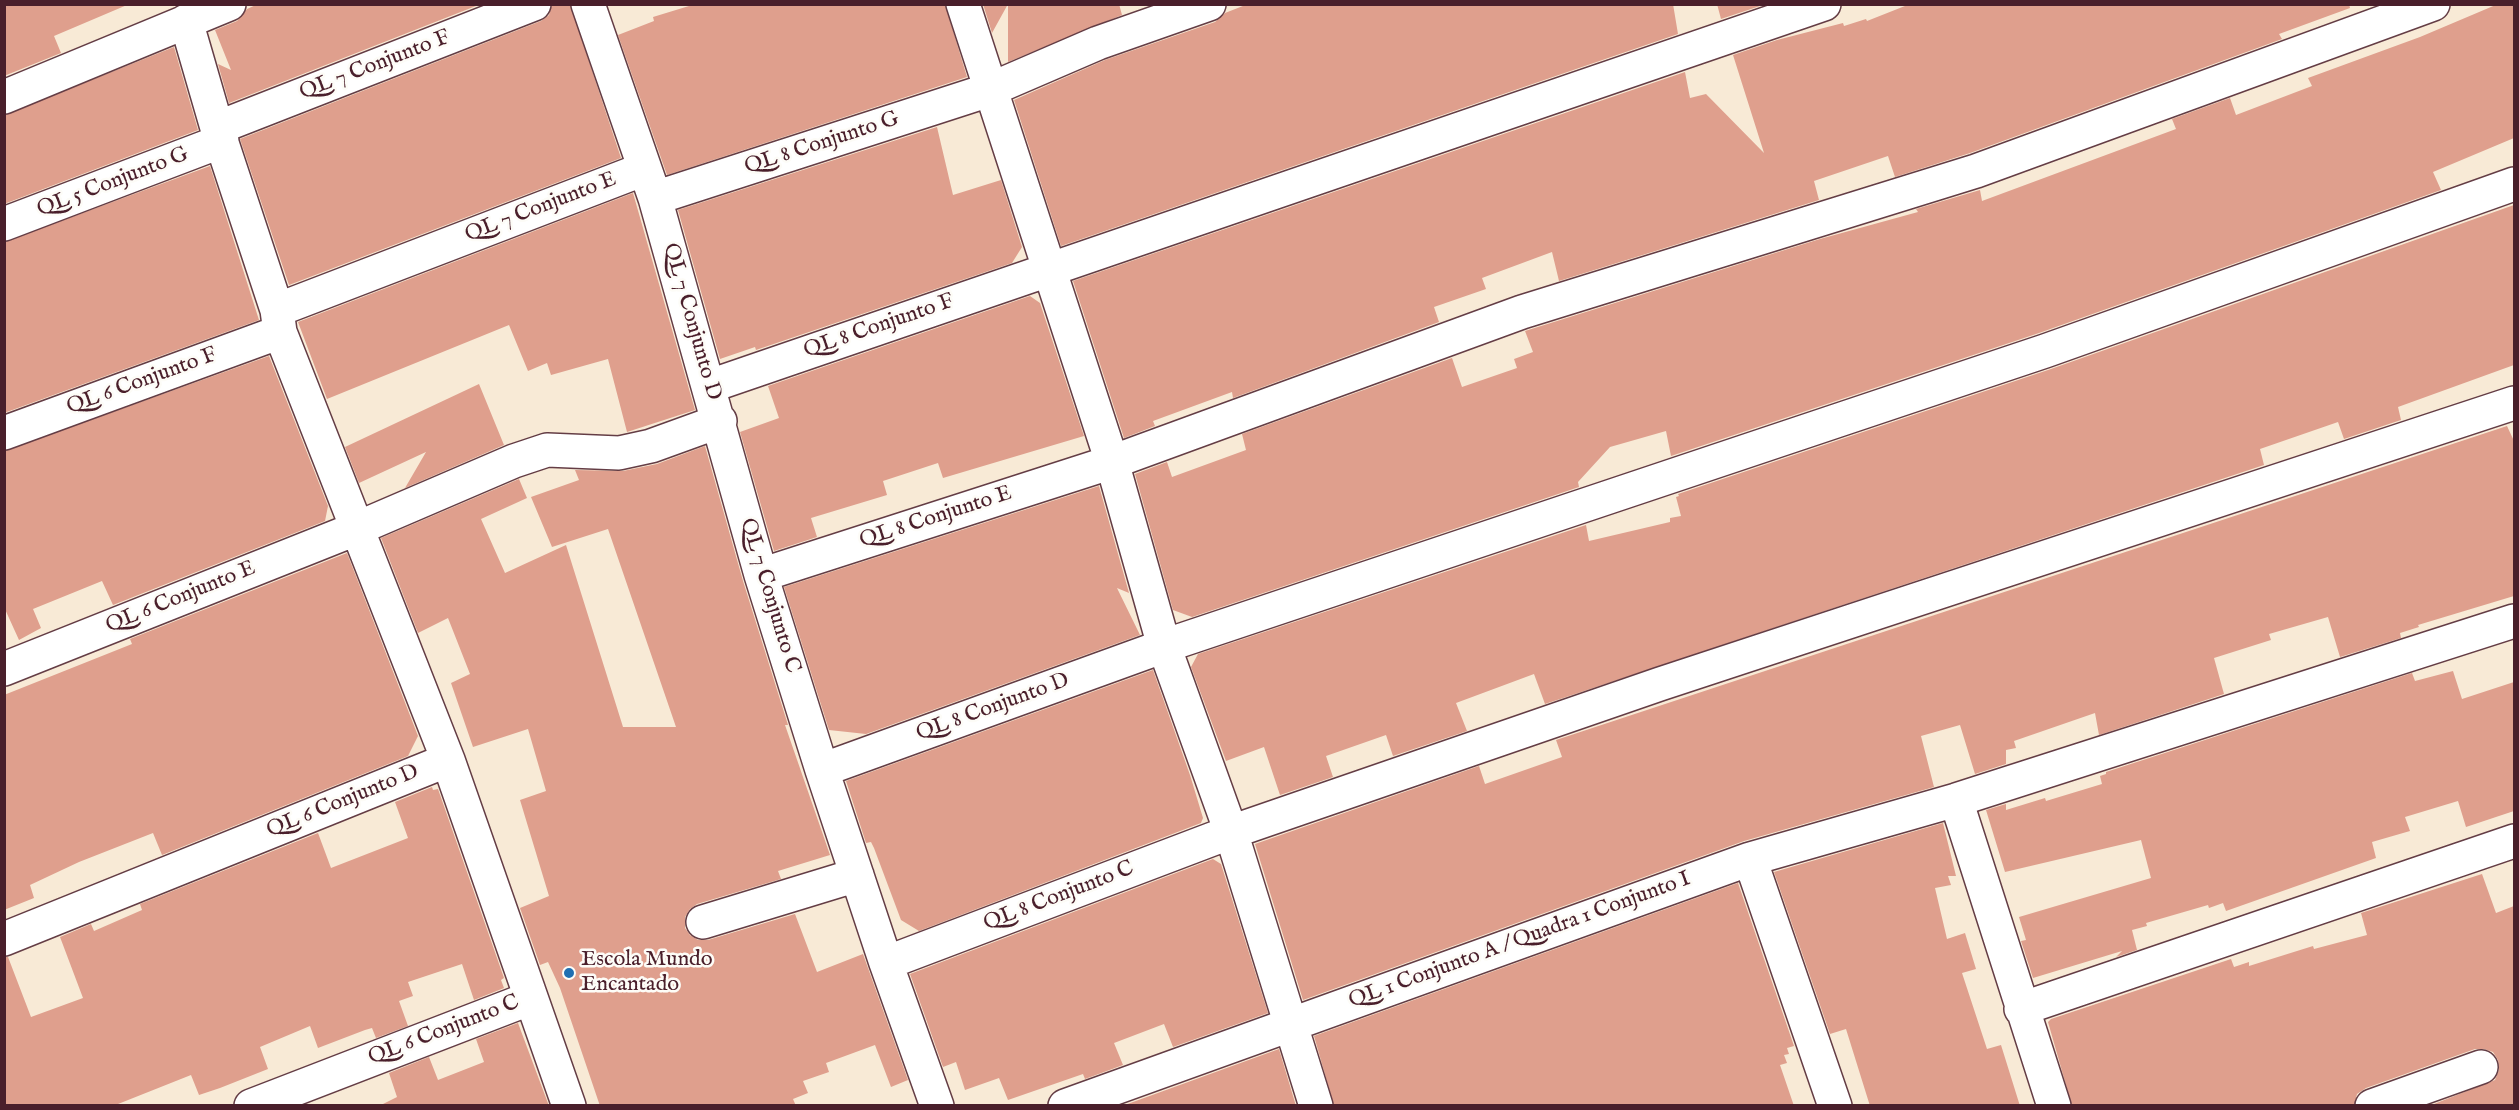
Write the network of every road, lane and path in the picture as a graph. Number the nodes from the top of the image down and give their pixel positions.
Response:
1 (229, 4) edge
2 (534, 4) edge
3 (588, 4) edge
4 (963, 4) edge
5 (1209, 4) edge
6 (1824, 4) edge
7 (2433, 4) edge
8 (186, 21) junction
9 (989, 90) junction
10 (4, 97) edge
11 (220, 135) junction
12 (650, 184) junction
13 (2514, 184) edge
14 (4, 224) edge
15 (1048, 268) junction
16 (278, 321) junction
17 (710, 386) junction
18 (2514, 403) edge
19 (720, 421) junction
20 (4, 433) edge
21 (1112, 462) junction
22 (358, 528) junction
23 (761, 575) junction
24 (2514, 621) edge
25 (1164, 646) junction
26 (4, 669) edge
27 (448, 760) junction
28 (822, 770) junction
29 (1956, 800) junction
30 (1231, 832) junction
31 (2514, 841) edge
32 (1750, 859) junction
33 (857, 875) junction
34 (703, 922) dead end
35 (4, 939) edge
36 (886, 963) junction
37 (531, 998) junction
38 (2021, 1009) junction
39 (1290, 1024) junction
40 (2481, 1067) dead end
41 (251, 1106) edge
42 (569, 1106) edge
43 (936, 1106) edge
44 (1065, 1106) edge
45 (1316, 1106) edge
46 (1835, 1106) edge
47 (2054, 1106) edge
48 (2372, 1106) edge

1 - 8 street
2 - 11 street, QL 7 Conjunto F
3 - 12 street, QL 7 Conjunto E
4 - 9 street
5 - 9 street, QL 8 Conjunto G
6 - 15 street, QL 8 Conjunto F
7 - 21 street, QL 8 Conjunto E
8 - 10 street
8 - 11 street
9 - 12 street, QL 8 Conjunto G
9 - 15 street
11 - 14 street, QL 5 Conjunto G
11 - 16 street
12 - 16 street, QL 7 Conjunto E
12 - 17 street, QL 7 Conjunto D
13 - 25 street, QL 8 Conjunto D
15 - 17 street, QL 8 Conjunto F
15 - 21 street
16 - 20 street, QL 6 Conjunto F
16 - 22 street
17 - 19 street, QL 7 Conjunto D
18 - 30 street, QL 8 Conjunto C
19 - 22 street, QL 7 Conjunto D
19 - 23 street, QL 7 Conjunto C
21 - 23 street, QL 8 Conjunto E
21 - 25 street
22 - 26 street, QL 6 Conjunto E
22 - 27 street
23 - 28 street, QL 7 Conjunto C
24 - 29 street, QL 1 Conjunto A / Quadra 1 Conjunto I
25 - 28 street, QL 8 Conjunto D
25 - 30 street
27 - 35 street, QL 6 Conjunto D
27 - 37 street, QL 6 Conjunto D
28 - 33 street, QL 7 Conjunto C
29 - 32 street, QL 1 Conjunto A / Quadra 1 Conjunto I
29 - 38 street
30 - 36 street, QL 8 Conjunto C
30 - 39 street
31 - 38 street
32 - 39 street, QL 1 Conjunto A / Quadra 1 Conjunto I
32 - 46 street
33 - 34 street
33 - 36 street, QL 7 Conjunto C
36 - 43 street
37 - 41 street, QL 6 Conjunto C
37 - 42 street, QL 6 Conjunto C
38 - 47 street
39 - 44 street, QL 1 Conjunto A / Quadra 1 Conjunto I
39 - 45 street
40 - 48 street

